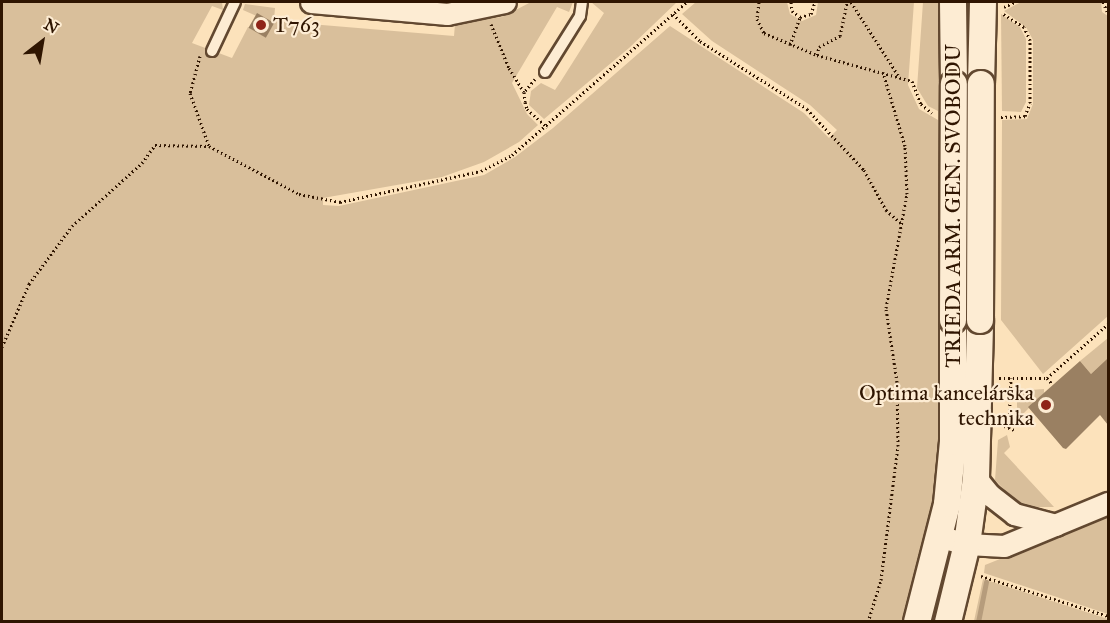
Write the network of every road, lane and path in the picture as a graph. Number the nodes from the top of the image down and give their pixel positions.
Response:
1 (235, 2) edge
2 (311, 2) edge
3 (505, 2) edge
4 (582, 2) edge
5 (687, 2) edge
6 (759, 2) edge
7 (791, 2) edge
8 (815, 2) edge
9 (820, 2) edge
10 (849, 2) edge
11 (953, 2) edge
12 (1103, 2) edge
13 (990, 6) edge
14 (482, 9) junction
15 (1108, 13) edge
16 (673, 14) junction
17 (801, 17) junction
18 (790, 45) junction
19 (212, 51) joint
20 (818, 55) junction
21 (545, 72) joint
22 (883, 72) junction
23 (899, 76) junction
24 (912, 81) dead end
25 (524, 92) junction
26 (1030, 103) dead end
27 (547, 127) junction
28 (209, 146) junction
29 (902, 224) junction
30 (1108, 324) edge
31 (2, 347) edge
32 (995, 378) dead end
33 (1011, 378) junction
34 (1047, 378) junction
35 (1053, 385) dead end
36 (994, 423) dead end
37 (1009, 428) junction
38 (1014, 430) dead end
39 (976, 478) junction
40 (1108, 503) edge
41 (1056, 525) junction
42 (941, 537) junction
43 (967, 544) junction
44 (981, 575) dead end
45 (1108, 616) edge
46 (868, 621) edge
47 (917, 621) edge
48 (948, 621) edge

1 - 19 lane
2 - 14 street
3 - 14 street
4 - 21 lane
5 - 16 path
6 - 18 path
7 - 17 path
8 - 9 path
8 - 17 path
10 - 20 path
10 - 23 path
11 - 42 street, TRIEDA ARM. GEN. SVOBODU, bridge
12 - 15 path
13 - 26 path
13 - 39 street, TRIEDA ARM. GEN. SVOBODU, bridge
14 - 25 path
16 - 27 path
16 - 29 path
17 - 18 path
18 - 20 path
19 - 28 path
20 - 22 path
21 - 25 path
22 - 23 path
22 - 29 path
23 - 24 path
25 - 27 path
27 - 28 path
28 - 31 path
29 - 46 path
30 - 34 path
32 - 33 path
33 - 34 path
33 - 37 path
34 - 35 path
36 - 37 path
37 - 38 path
39 - 41 street
39 - 43 street, TRIEDA ARM. GEN. SVOBODU
40 - 41 street
41 - 43 street
42 - 43 street
42 - 47 street, TRIEDA ARM. GEN. SVOBODU
43 - 48 street, TRIEDA ARM. GEN. SVOBODU
44 - 45 path

